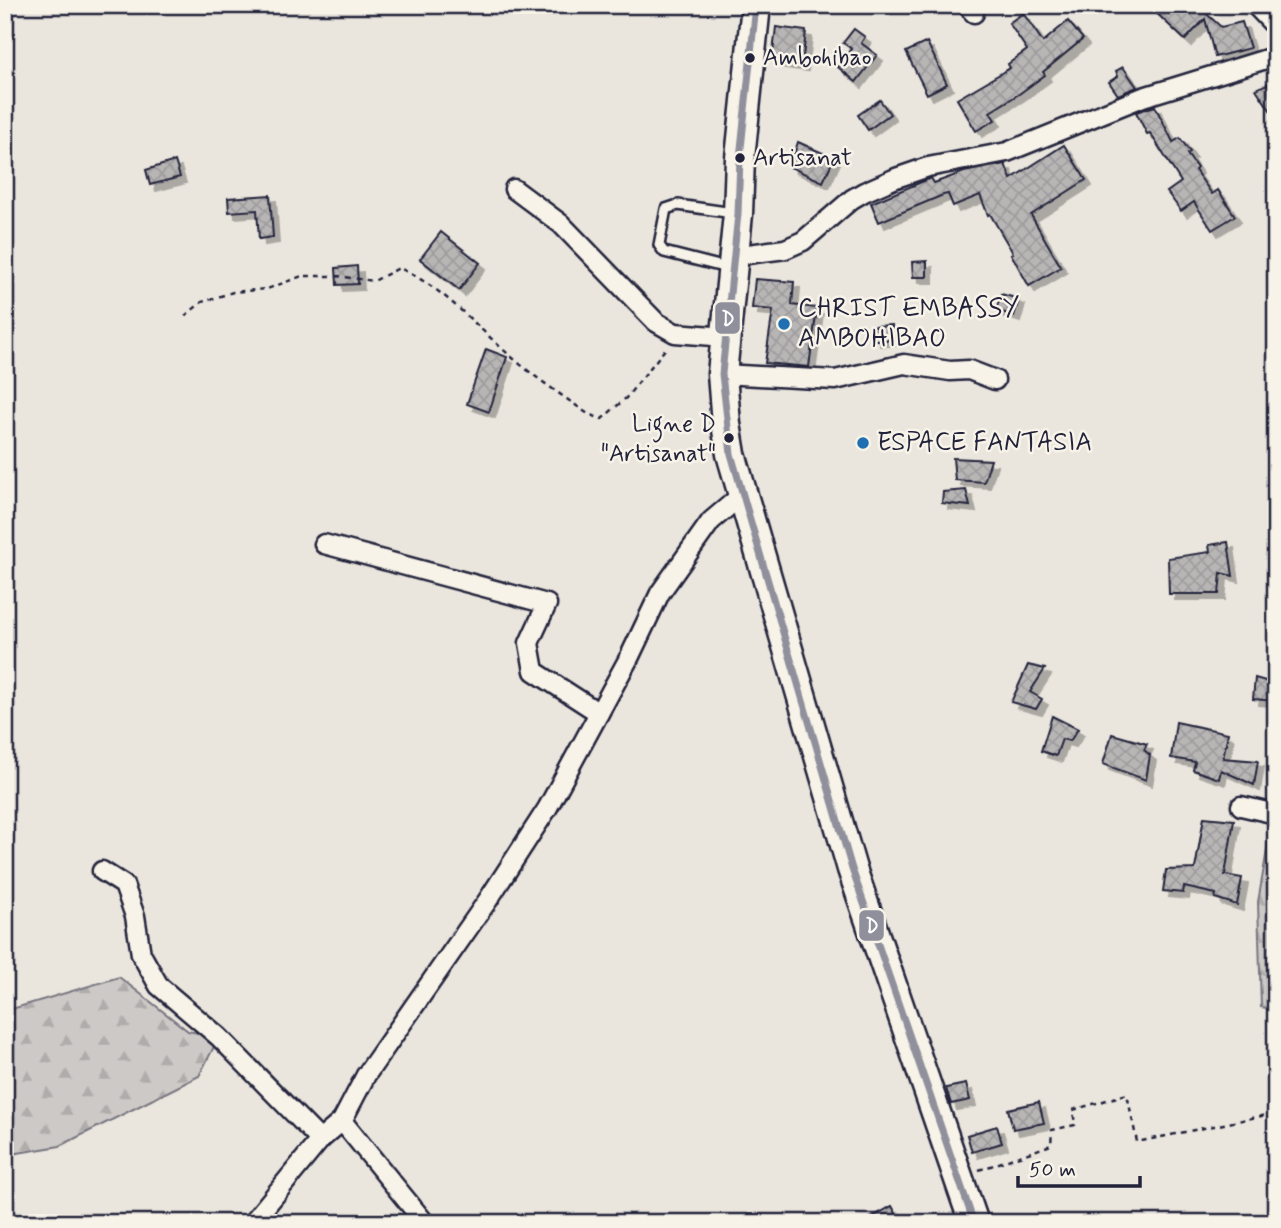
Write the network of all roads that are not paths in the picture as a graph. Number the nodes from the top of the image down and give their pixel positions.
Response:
1 (756, 5) edge
2 (1255, 5) edge
3 (1276, 27) edge
4 (1276, 56) edge
5 (514, 189) dead end
6 (738, 214) junction
7 (732, 263) junction
8 (726, 337) junction
9 (722, 374) junction
10 (995, 380) dead end
11 (743, 494) junction
12 (324, 544) dead end
13 (599, 713) junction
14 (1241, 806) dead end
15 (1276, 814) edge
16 (102, 871) dead end
17 (342, 1121) junction
18 (320, 1140) junction
19 (252, 1223) edge
20 (425, 1223) edge
21 (974, 1223) edge

1 - 6 main road
2 - 3 street
4 - 7 street
5 - 8 street
6 - 7 main road
6 - 7 lane
7 - 8 main road
8 - 9 main road
9 - 10 street
9 - 11 main road
11 - 13 street
11 - 21 main road
12 - 13 street
13 - 17 street
14 - 15 street
16 - 18 street
17 - 18 street
17 - 20 street
18 - 19 street

